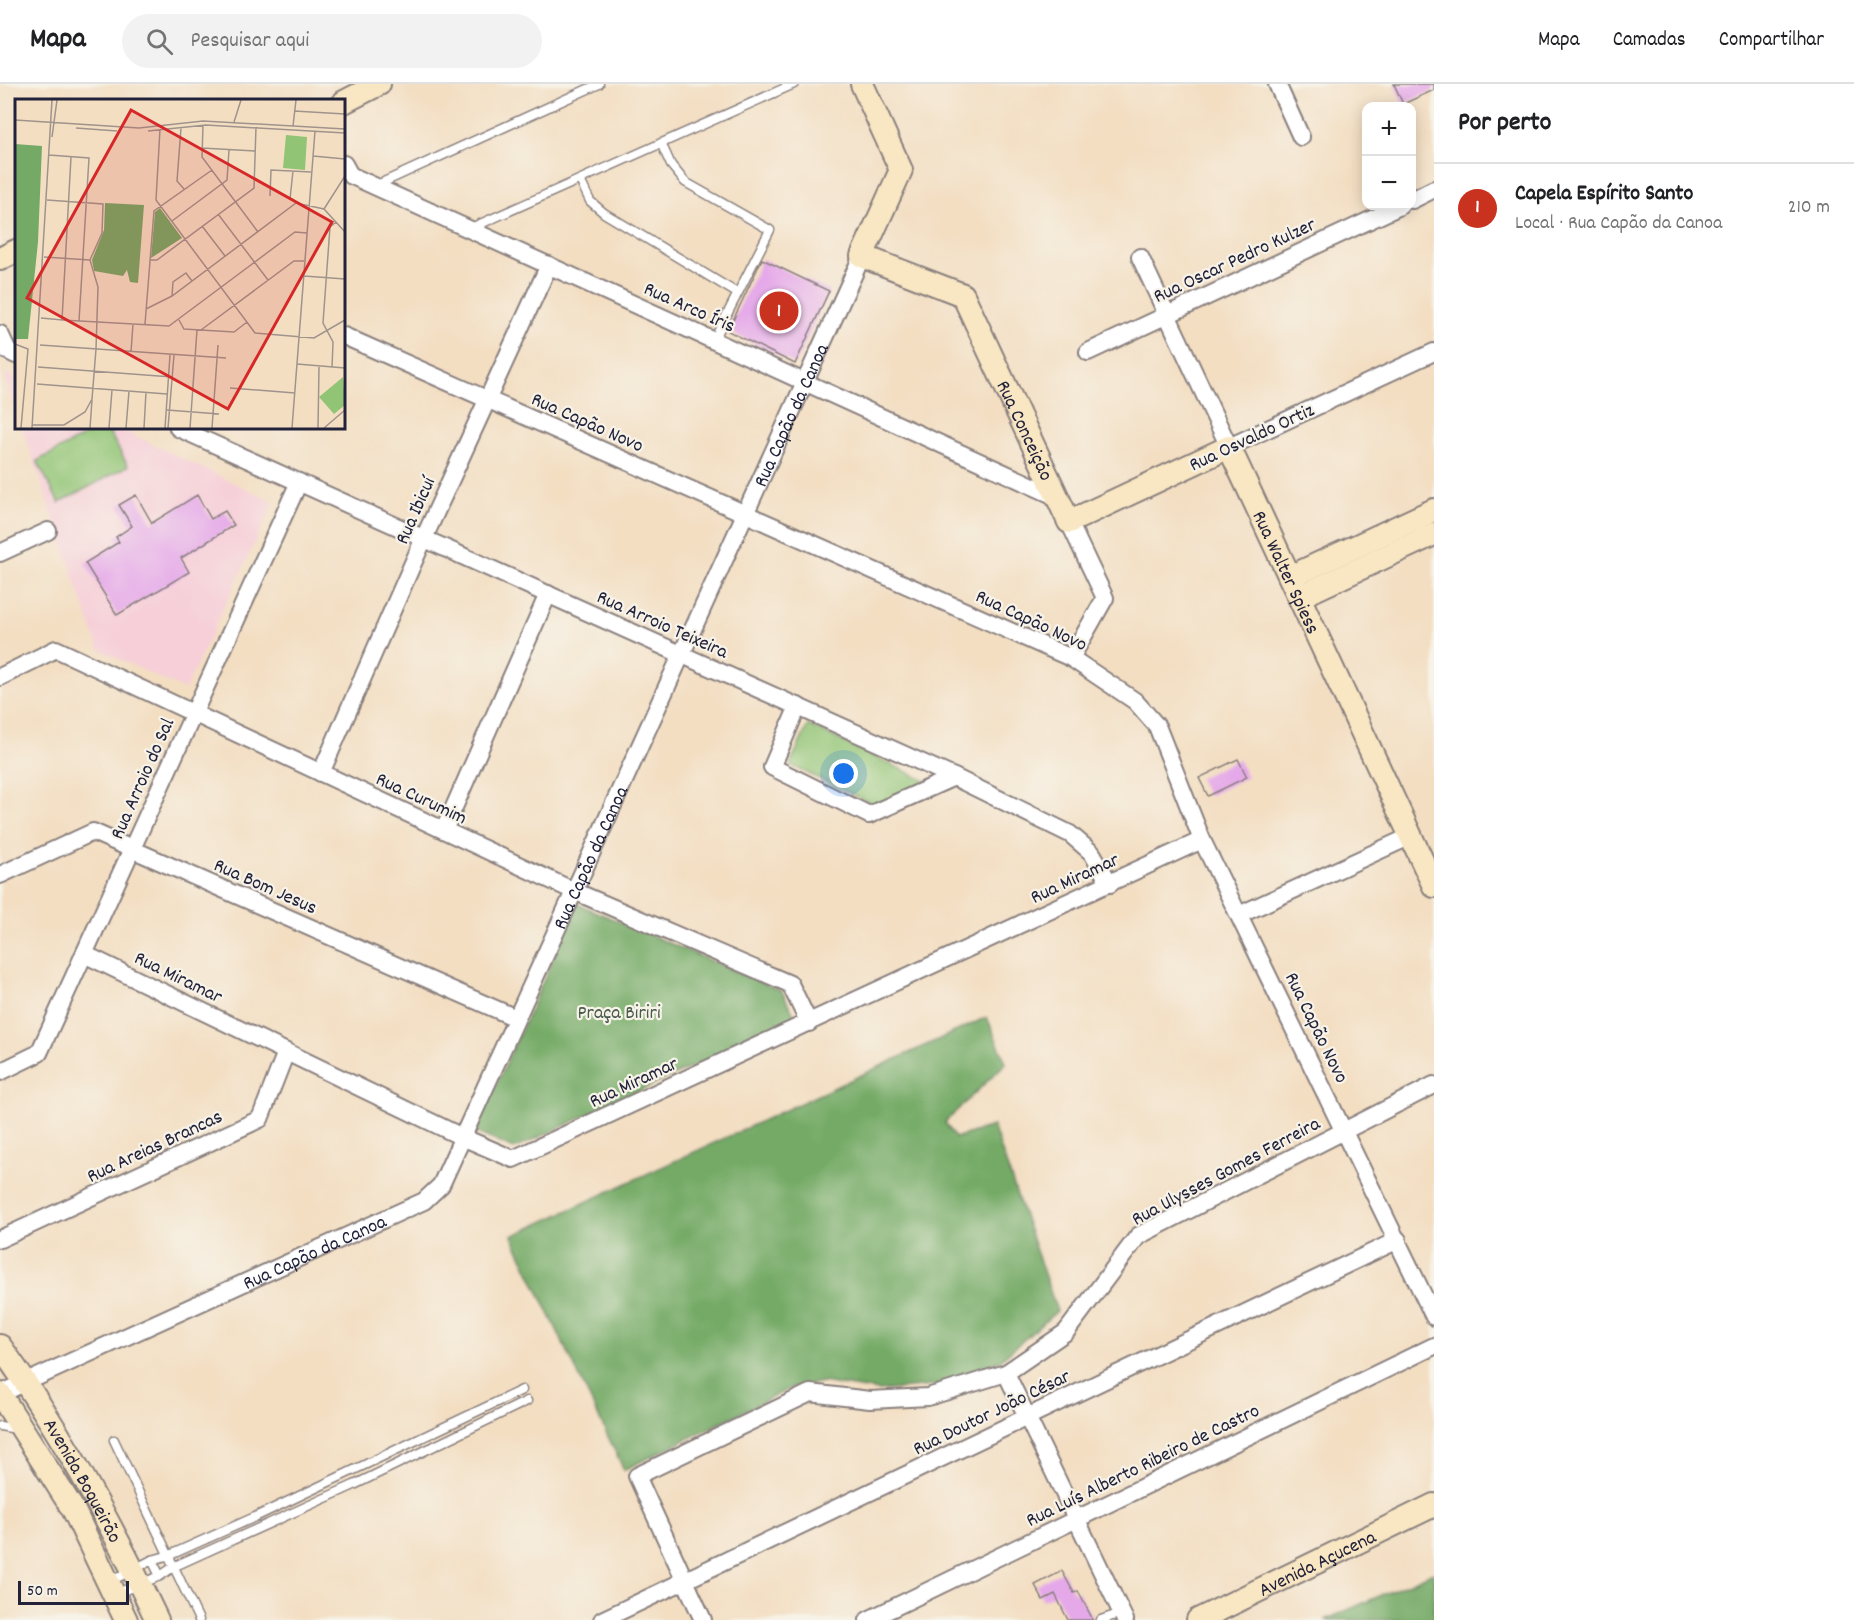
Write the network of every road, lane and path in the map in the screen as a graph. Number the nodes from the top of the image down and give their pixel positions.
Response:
1 (379, 84) edge
2 (598, 84) edge
3 (794, 84) edge
4 (862, 84) edge
5 (1276, 84) edge
6 (345, 101) edge
7 (1301, 137) dead end
8 (661, 143) junction
9 (345, 166) edge
10 (580, 180) junction
11 (375, 186) junction
12 (1434, 189) edge
13 (1416, 198) edge
14 (1391, 210) edge
15 (469, 230) junction
16 (15, 252) edge
17 (862, 256) junction
18 (1140, 257) dead end
19 (0, 259) edge
20 (549, 265) junction
21 (737, 293) junction
22 (1167, 314) junction
23 (0, 334) edge
24 (345, 336) edge
25 (714, 340) junction
26 (1088, 352) dead end
27 (1434, 352) edge
28 (15, 354) edge
29 (805, 382) junction
30 (487, 399) junction
31 (180, 429) edge
32 (1229, 447) junction
33 (299, 482) junction
34 (1057, 496) junction
35 (745, 514) junction
36 (1069, 522) junction
37 (1432, 526) edge
38 (48, 531) dead end
39 (424, 538) junction
40 (0, 553) edge
41 (1294, 587) junction
42 (548, 594) junction
43 (681, 654) junction
44 (1071, 658) junction
45 (0, 677) edge
46 (798, 706) junction
47 (194, 713) junction
48 (321, 773) junction
49 (954, 777) junction
50 (444, 830) junction
51 (1411, 836) junction
52 (1202, 840) junction
53 (132, 849) junction
54 (0, 875) edge
55 (1110, 884) junction
56 (1434, 886) edge
57 (574, 891) junction
58 (1239, 915) junction
59 (84, 954) junction
60 (516, 1018) junction
61 (809, 1023) junction
62 (286, 1052) junction
63 (0, 1072) edge
64 (1434, 1084) edge
65 (1345, 1130) junction
66 (462, 1137) junction
67 (0, 1239) edge
68 (1398, 1240) junction
69 (1434, 1317) edge
70 (0, 1346) edge
71 (1434, 1346) edge
72 (1006, 1373) junction
73 (24, 1380) junction
74 (522, 1390) dead end
75 (0, 1394) edge
76 (528, 1401) dead end
77 (1027, 1417) junction
78 (0, 1426) edge
79 (23, 1429) junction
80 (114, 1440) dead end
81 (1434, 1505) edge
82 (1076, 1520) junction
83 (170, 1555) junction
84 (175, 1566) junction
85 (146, 1572) junction
86 (685, 1580) junction
87 (111, 1588) junction
88 (1123, 1617) edge
89 (126, 1620) edge
90 (157, 1620) edge
91 (200, 1620) edge
92 (602, 1620) edge
93 (704, 1620) edge
94 (868, 1620) edge
95 (1101, 1620) edge
96 (1198, 1620) edge

1 - 6 street
2 - 11 lane
3 - 8 lane
4 - 17 street, Rua Capão da Canoa
5 - 7 street
8 - 10 lane
8 - 21 lane
9 - 11 street, Rua Arco Íris
10 - 15 lane
10 - 21 lane
11 - 15 street, Rua Arco Íris
12 - 13 street
14 - 22 street, Rua Oscar Pedro Kulzer
15 - 20 street, Rua Arco Íris
16 - 19 street
17 - 29 street, Rua Capão da Canoa
17 - 34 street, Rua Conceição
18 - 22 street, Rua Walter Spiess
20 - 25 street, Rua Arco Íris
20 - 30 street, Rua Ibicuí
21 - 25 lane
22 - 26 street, Rua Oscar Pedro Kulzer
22 - 32 street, Rua Walter Spiess
23 - 28 street
24 - 30 street, Rua Capão Novo
25 - 29 street, Rua Arco Íris
27 - 32 street, Rua Osvaldo Ortiz
29 - 34 street, Rua Arco Íris
29 - 35 street, Rua Capão da Canoa
30 - 35 street, Rua Capão Novo
30 - 39 street, Rua Ibicuí
31 - 33 street, Rua Arroio Teixeira
32 - 36 street, Rua Osvaldo Ortiz
32 - 41 street, Rua Walter Spiess
33 - 39 street, Rua Arroio Teixeira
33 - 47 street, Rua Arroio do Sal
34 - 36 street, Rua Conceição
35 - 43 street, Rua Capão da Canoa
35 - 44 street, Rua Capão Novo
36 - 44 street, Rua Conceição
37 - 41 street
38 - 40 street
39 - 42 street, Rua Arroio Teixeira
39 - 48 street, Rua Ibicuí
41 - 51 street, Rua Walter Spiess
42 - 43 street, Rua Arroio Teixeira
42 - 50 street
43 - 46 street, Rua Arroio Teixeira
43 - 57 street, Rua Capão da Canoa
44 - 52 street, Rua Capão Novo
45 - 47 street, Rua Curumim
46 - 49 street, Rua Arroio Teixeira
46 - 49 street
47 - 48 street, Rua Curumim
47 - 53 street, Rua Arroio do Sal
48 - 50 street, Rua Curumim
49 - 55 street, Rua Arroio Teixeira
50 - 57 street, Rua Curumim
51 - 56 street, Rua Walter Spiess
51 - 58 street
52 - 55 street, Rua Miramar
52 - 58 street, Rua Capão Novo
53 - 54 street, Rua Bom Jesus
53 - 59 street, Rua Arroio do Sal
53 - 60 street, Rua Bom Jesus
55 - 61 street, Rua Miramar
57 - 60 street, Rua Capão da Canoa
57 - 61 street, Rua Curumim
58 - 65 street, Rua Capão Novo
59 - 62 street, Rua Miramar
59 - 63 street, Rua Arroio do Sal
60 - 66 street, Rua Capão da Canoa
61 - 66 street, Rua Miramar
62 - 66 street, Rua Miramar
62 - 67 street, Rua Areias Brancas
64 - 65 street, Rua Ulysses Gomes Ferreira
65 - 68 street, Rua Capão Novo
65 - 72 street, Rua Ulysses Gomes Ferreira
66 - 73 street, Rua Capão da Canoa
68 - 69 street, Rua Capão Novo
68 - 77 street, Rua Doutor João César
70 - 73 street, Avenida Boqueirão
71 - 82 street, Rua Luís Alberto Ribeiro de Castro
72 - 77 street
72 - 86 street, Rua Ulysses Gomes Ferreira
73 - 75 street, Rua Capão da Canoa
73 - 85 street, Avenida Boqueirão
74 - 83 lane
75 - 79 street, Avenida Boqueirão
76 - 84 lane
77 - 82 street
77 - 86 street, Rua Doutor João César
78 - 79 lane
79 - 87 street, Avenida Boqueirão
80 - 83 lane
81 - 96 street, Avenida Açucena
82 - 88 street
82 - 94 street, Rua Luís Alberto Ribeiro de Castro
83 - 84 lane
83 - 85 lane
84 - 85 lane
84 - 91 lane
85 - 87 lane
85 - 90 street, Avenida Boqueirão
86 - 92 street, Rua Doutor João César
86 - 93 street
87 - 89 street, Avenida Boqueirão
88 - 95 lane

